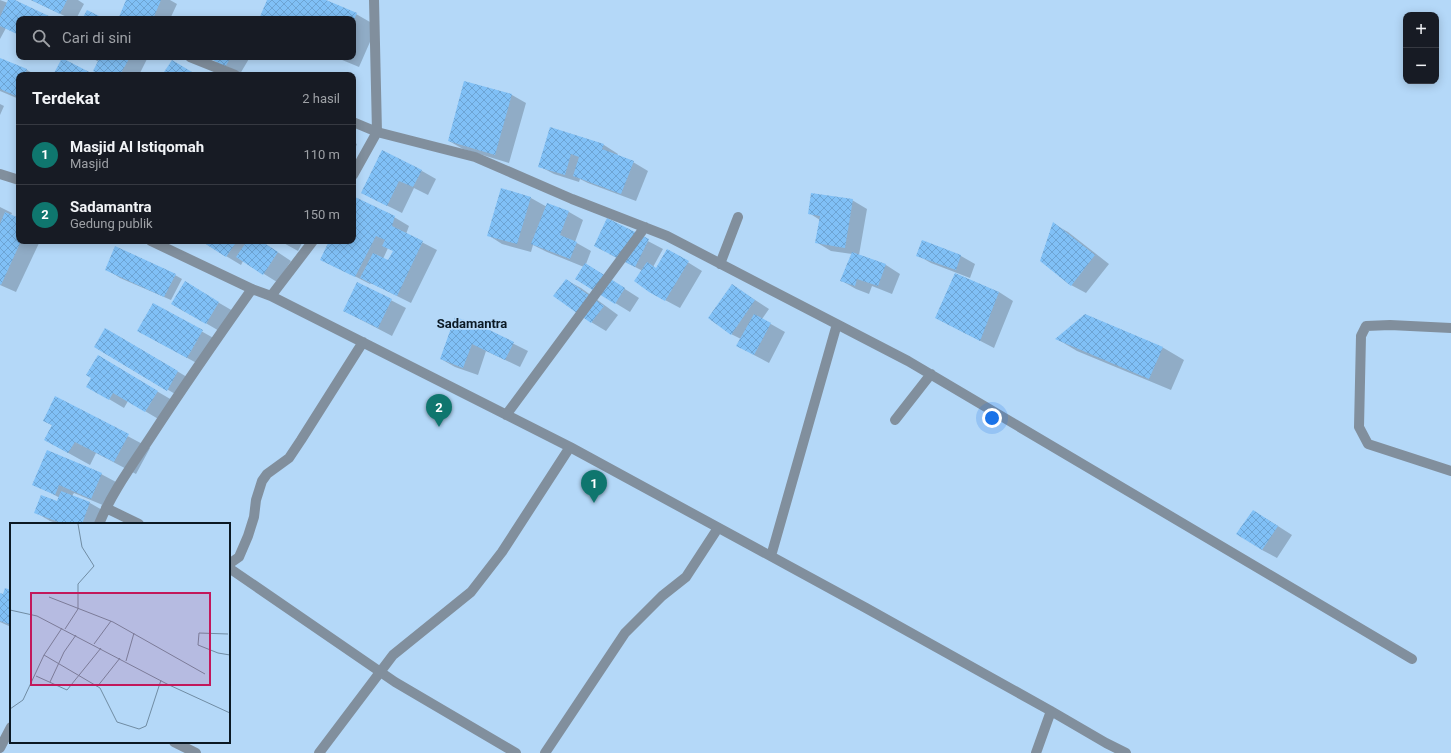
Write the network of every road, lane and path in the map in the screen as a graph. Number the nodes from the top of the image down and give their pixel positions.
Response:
1 (374, 0) edge
2 (198, 60) edge
3 (228, 72) edge
4 (356, 123) edge
5 (377, 132) junction
6 (356, 170) edge
7 (0, 174) edge
8 (16, 179) edge
9 (738, 217) dead end
10 (645, 227) junction
11 (157, 244) edge
12 (310, 244) edge
13 (720, 264) junction
14 (252, 289) junction
15 (271, 296) junction
16 (836, 324) junction
17 (1451, 328) edge
18 (363, 342) junction
19 (931, 374) junction
20 (506, 415) junction
21 (895, 420) dead end
22 (570, 447) junction
23 (1451, 471) edge
24 (106, 508) junction
25 (99, 523) edge
26 (137, 523) edge
27 (718, 528) junction
28 (771, 556) junction
29 (230, 563) edge
30 (230, 569) edge
31 (1412, 659) dead end
32 (379, 671) junction
33 (1051, 711) junction
34 (10, 729) edge
35 (176, 743) edge
36 (0, 748) edge
37 (196, 753) edge
38 (319, 753) edge
39 (516, 753) edge
40 (545, 753) edge
41 (1036, 753) edge
42 (1126, 753) edge

1 - 5 street
2 - 3 street
4 - 5 street
5 - 6 street
5 - 10 street
7 - 8 street
9 - 13 street
10 - 13 street
10 - 20 street
11 - 14 street
12 - 15 street
13 - 16 street
14 - 15 street
14 - 24 street
15 - 18 street
16 - 19 street
16 - 28 street
17 - 23 street
18 - 20 street
18 - 29 street
19 - 21 street
19 - 31 street
20 - 22 street
22 - 27 street
22 - 32 street
24 - 25 street
24 - 26 street
27 - 28 street
27 - 40 street
28 - 33 street
30 - 32 street
32 - 38 street
32 - 39 street
33 - 41 street
33 - 42 street
34 - 36 street
35 - 37 street

